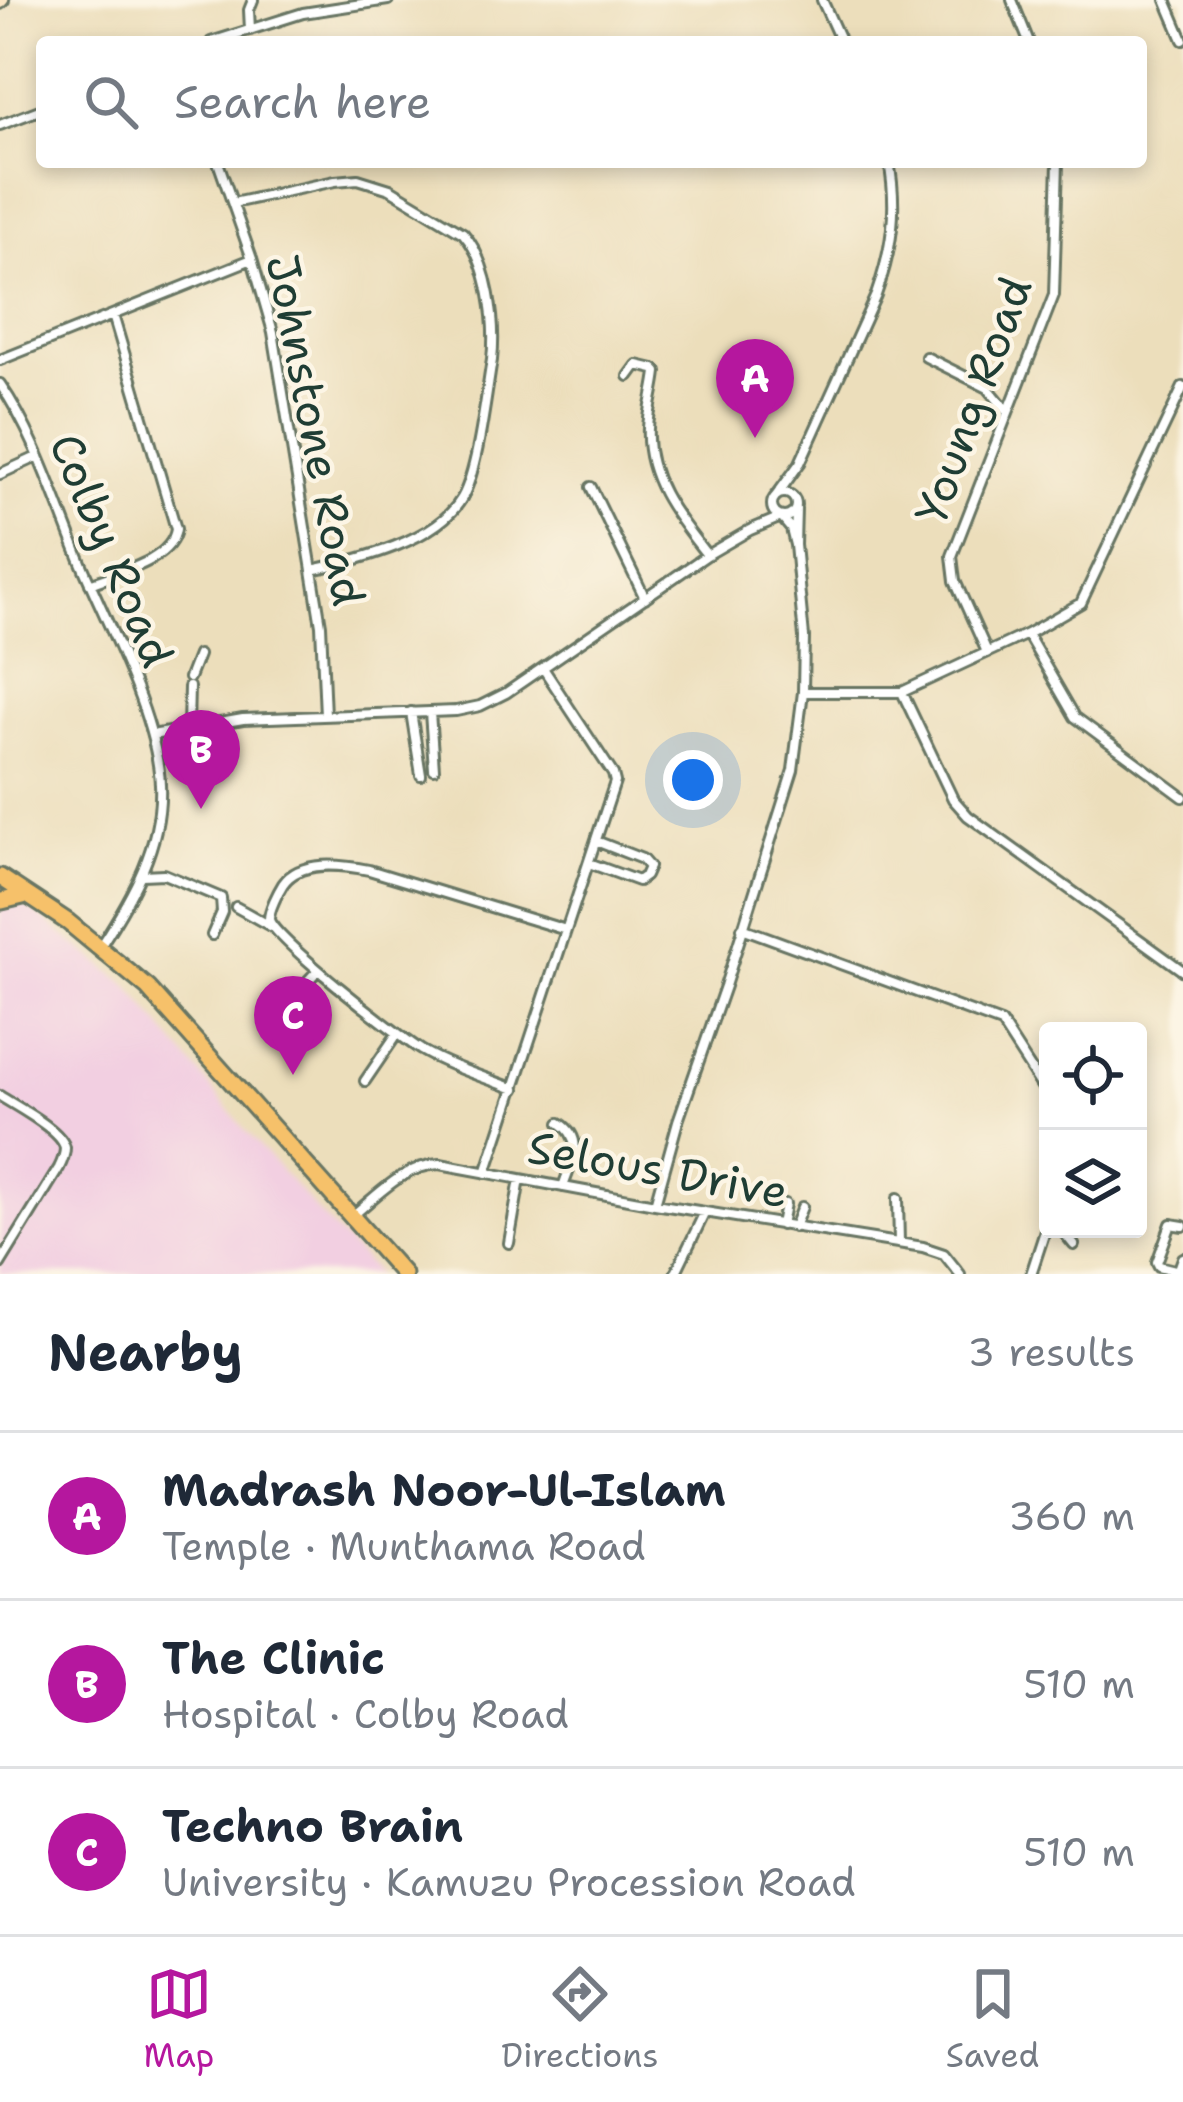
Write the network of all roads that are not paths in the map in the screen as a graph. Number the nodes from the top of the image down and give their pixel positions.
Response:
1 (253, 0) edge
2 (388, 0) edge
3 (822, 0) edge
4 (1012, 0) edge
5 (1166, 0) edge
6 (250, 29) junction
7 (229, 36) edge
8 (839, 36) edge
9 (1027, 36) edge
10 (1183, 40) edge
11 (36, 112) edge
12 (0, 124) edge
13 (220, 168) edge
14 (890, 168) edge
15 (1058, 168) edge
16 (233, 203) junction
17 (252, 259) junction
18 (112, 315) junction
19 (926, 357) dead end
20 (0, 360) edge
21 (629, 376) dead end
22 (0, 385) edge
23 (1183, 387) edge
24 (1008, 412) junction
25 (37, 457) junction
26 (800, 463) junction
27 (0, 474) edge
28 (591, 487) dead end
29 (774, 499) junction
30 (796, 505) junction
31 (781, 517) junction
32 (750, 530) junction
33 (796, 545) junction
34 (707, 555) junction
35 (312, 570) junction
36 (90, 584) junction
37 (645, 598) junction
38 (1027, 634) junction
39 (987, 652) junction
40 (198, 655) dead end
41 (543, 668) junction
42 (803, 692) junction
43 (902, 692) junction
44 (411, 712) junction
45 (430, 712) junction
46 (326, 715) junction
47 (188, 727) junction
48 (152, 735) junction
49 (434, 769) dead end
50 (421, 775) dead end
51 (1183, 797) edge
52 (596, 841) junction
53 (624, 853) junction
54 (589, 863) junction
55 (615, 872) junction
56 (141, 875) junction
57 (3, 889) edge
58 (236, 907) dead end
59 (273, 928) junction
60 (742, 928) junction
61 (566, 930) junction
62 (212, 935) dead end
63 (100, 946) junction
64 (319, 970) junction
65 (1183, 971) edge
66 (287, 1003) dead end
67 (397, 1034) junction
68 (365, 1081) dead end
69 (1039, 1082) edge
70 (515, 1089) junction
71 (0, 1096) edge
72 (560, 1123) dead end
73 (487, 1173) junction
74 (520, 1179) junction
75 (563, 1187) junction
76 (898, 1198) dead end
77 (656, 1204) junction
78 (785, 1204) dead end
79 (802, 1207) dead end
80 (705, 1212) junction
81 (350, 1217) junction
82 (781, 1225) junction
83 (1183, 1226) edge
84 (794, 1227) junction
85 (1043, 1238) edge
86 (1068, 1238) edge
87 (509, 1243) dead end
88 (898, 1243) junction
89 (1074, 1245) dead end
90 (1183, 1258) edge
91 (0, 1264) edge
92 (1180, 1272) edge
93 (404, 1274) edge
94 (675, 1274) edge
95 (960, 1274) edge
96 (1031, 1274) edge

1 - 6 street
2 - 6 street
3 - 8 street
4 - 9 street
5 - 10 street
6 - 7 street
11 - 12 street
13 - 16 street, Johnstone Road
14 - 26 street
15 - 24 street, Young Road
16 - 17 street, Johnstone Road
16 - 35 street
17 - 18 street
17 - 35 street, Johnstone Road
18 - 20 street
18 - 36 street
19 - 24 street
21 - 34 street
22 - 25 street, Colby Road
23 - 38 street
24 - 39 street, Young Road
25 - 27 street
25 - 36 street, Colby Road
26 - 29 street
26 - 30 street
28 - 37 street
29 - 30 street
29 - 31 street
29 - 32 street
30 - 31 street
30 - 33 street
31 - 32 street
31 - 33 street
32 - 34 street
33 - 42 street
34 - 37 street
35 - 46 street, Johnstone Road
36 - 48 street, Colby Road
37 - 41 street
38 - 39 street
38 - 51 street
39 - 43 street
40 - 47 street
41 - 45 street
41 - 52 street
42 - 43 street
42 - 60 street
43 - 65 street
44 - 45 street
44 - 46 street
44 - 50 street
45 - 49 street
46 - 47 street
47 - 48 street
48 - 56 street, Colby Road
52 - 53 street
52 - 54 street
53 - 55 street
53 - 55 street
54 - 55 street
54 - 61 street
56 - 62 street
56 - 63 street, Colby Road
57 - 63 highway
58 - 59 street
59 - 61 street
59 - 64 street
60 - 69 street
60 - 77 street
61 - 70 street
63 - 81 highway
64 - 66 street
64 - 67 street
67 - 68 street
67 - 70 street
70 - 73 street
71 - 91 street
72 - 75 street
73 - 74 street, Selous Drive
73 - 81 street, Selous Drive
74 - 75 street, Selous Drive
74 - 87 street
75 - 77 street, Selous Drive
76 - 88 street
77 - 80 street, Selous Drive
78 - 82 street
79 - 84 street
80 - 82 street, Selous Drive
80 - 94 street
81 - 93 highway
82 - 84 street, Selous Drive
83 - 92 street
84 - 88 street, Selous Drive
85 - 96 street
86 - 89 street
88 - 95 street, Selous Drive
90 - 92 street

